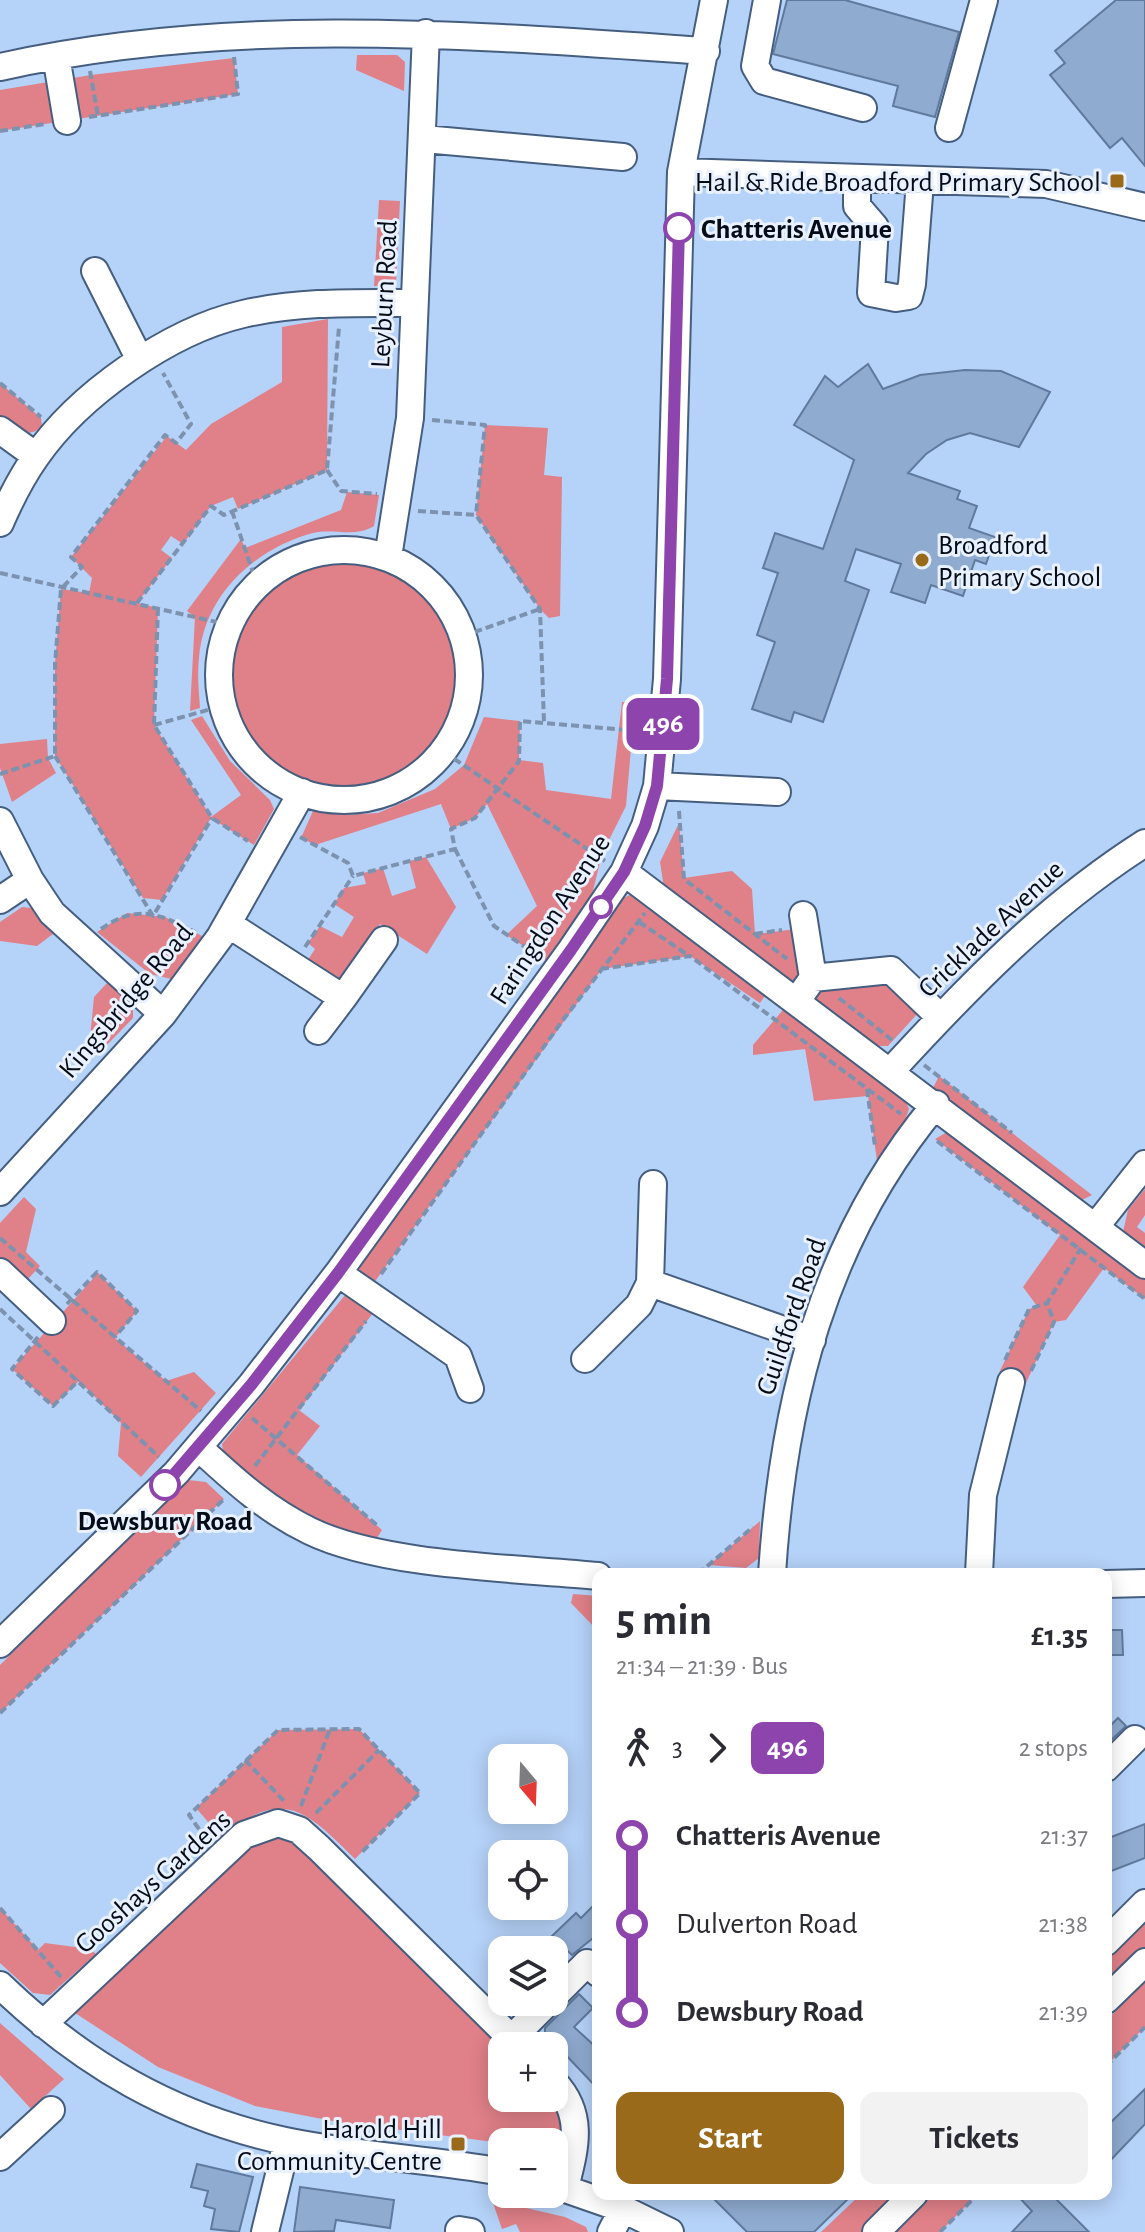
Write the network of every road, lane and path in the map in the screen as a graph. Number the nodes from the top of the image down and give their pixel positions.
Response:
1 (714, 0) edge
2 (767, 0) edge
3 (984, 0) edge
4 (426, 33) junction
5 (232, 37) junction
6 (706, 51) junction
7 (87, 52) junction
8 (56, 56) junction
9 (0, 67) edge
10 (863, 108) dead end
11 (98, 116) junction
12 (67, 121) junction
13 (949, 128) dead end
14 (0, 131) edge
15 (424, 139) junction
16 (623, 157) dead end
17 (681, 172) junction
18 (857, 179) junction
19 (920, 182) junction
20 (1145, 207) edge
21 (95, 271) dead end
22 (342, 302) junction
23 (414, 303) junction
24 (146, 357) junction
25 (0, 383) edge
26 (410, 418) junction
27 (0, 430) edge
28 (58, 432) junction
29 (36, 456) junction
30 (327, 470) junction
31 (396, 502) junction
32 (232, 511) junction
33 (224, 515) junction
34 (476, 515) junction
35 (0, 523) edge
36 (237, 525) junction
37 (388, 557) junction
38 (0, 573) edge
39 (257, 584) junction
40 (61, 589) junction
41 (137, 603) junction
42 (158, 608) junction
43 (540, 609) junction
44 (230, 625) junction
45 (463, 636) junction
46 (222, 706) junction
47 (544, 723) junction
48 (154, 725) junction
49 (662, 733) junction
50 (444, 752) junction
51 (55, 756) junction
52 (0, 774) edge
53 (657, 786) junction
54 (498, 788) junction
55 (302, 792) junction
56 (777, 792) dead end
57 (679, 808) dead end
58 (212, 818) junction
59 (0, 821) edge
60 (284, 828) junction
61 (1145, 843) edge
62 (455, 849) junction
63 (269, 855) junction
64 (624, 872) junction
65 (353, 876) junction
66 (30, 880) junction
67 (658, 897) junction
68 (0, 900) edge
69 (803, 915) dead end
70 (153, 916) junction
71 (638, 922) junction
72 (222, 933) junction
73 (384, 940) dead end
74 (82, 942) junction
75 (690, 956) junction
76 (299, 957) dead end
77 (558, 969) junction
78 (601, 969) junction
79 (813, 978) junction
80 (343, 998) junction
81 (798, 1000) junction
82 (163, 1014) junction
83 (940, 1017) junction
84 (318, 1031) dead end
85 (908, 1052) junction
86 (890, 1072) junction
87 (867, 1089) junction
88 (936, 1104) junction
89 (917, 1126) junction
90 (1022, 1140) dead end
91 (1145, 1164) edge
92 (879, 1182) junction
93 (653, 1184) dead end
94 (0, 1192) edge
95 (1096, 1226) junction
96 (0, 1238) edge
97 (1080, 1249) junction
98 (1145, 1265) edge
99 (0, 1272) edge
100 (338, 1273) junction
101 (650, 1283) junction
102 (374, 1297) junction
103 (1145, 1299) edge
104 (71, 1300) junction
105 (1047, 1303) junction
106 (0, 1309) edge
107 (44, 1330) junction
108 (115, 1337) junction
109 (812, 1340) junction
110 (585, 1359) dead end
111 (79, 1380) junction
112 (1011, 1382) junction
113 (470, 1389) dead end
114 (236, 1403) junction
115 (217, 1425) junction
116 (278, 1439) junction
117 (198, 1447) junction
118 (176, 1473) junction
119 (239, 1484) junction
120 (776, 1507) junction
121 (382, 1530) dead end
122 (705, 1568) edge
123 (772, 1568) edge
124 (979, 1568) edge
125 (592, 1575) edge
126 (1145, 1583) edge
127 (1112, 1584) edge
128 (0, 1644) edge
129 (0, 1713) edge
130 (330, 1729) junction
131 (1135, 1739) dead end
132 (379, 1750) junction
133 (245, 1760) junction
134 (1112, 1762) edge
135 (297, 1824) junction
136 (220, 1856) junction
137 (344, 1871) junction
138 (1145, 1903) edge
139 (0, 1908) edge
140 (1112, 1936) edge
141 (1145, 1962) edge
142 (592, 1968) edge
143 (568, 1982) edge
144 (0, 1985) edge
145 (75, 1994) junction
146 (1112, 1994) edge
147 (536, 2016) edge
148 (43, 2024) junction
149 (1145, 2027) edge
150 (505, 2032) edge
151 (523, 2032) edge
152 (1112, 2060) edge
153 (568, 2101) edge
154 (51, 2110) dead end
155 (287, 2142) junction
156 (0, 2157) edge
157 (568, 2159) edge
158 (488, 2170) edge
159 (568, 2192) edge
160 (908, 2200) edge
161 (972, 2200) edge
162 (617, 2220) edge
163 (265, 2232) edge
164 (670, 2232) edge
165 (876, 2232) edge
166 (940, 2232) edge

1 - 6 street, Faringdon Avenue
2 - 10 street
3 - 13 street
4 - 5 street
4 - 6 street
4 - 15 street, Leyburn Road
5 - 7 street
5 - 11 path
6 - 17 street, Faringdon Avenue
7 - 8 street
7 - 11 path
8 - 9 street
8 - 12 street
11 - 12 path
12 - 14 path
15 - 16 street
15 - 23 street, Leyburn Road
17 - 18 street
17 - 49 street, Faringdon Avenue
18 - 19 street
18 - 19 street
19 - 20 street
21 - 24 street
22 - 23 street
22 - 24 street
22 - 30 path
23 - 26 street, Leyburn Road
24 - 28 street
24 - 40 path
25 - 28 path
26 - 31 street, Leyburn Road
26 - 34 path
27 - 29 street
28 - 29 street
29 - 35 street
30 - 31 path
30 - 32 path
31 - 34 path
31 - 37 street, Leyburn Road
32 - 33 path
32 - 36 path
33 - 36 path
33 - 41 path
34 - 43 path
36 - 39 path
37 - 39 street
37 - 45 street
38 - 40 path
39 - 44 street
40 - 41 path
40 - 51 path
41 - 42 path
42 - 44 path
42 - 48 path
43 - 45 path
43 - 47 path
44 - 46 street
45 - 50 street
46 - 48 path
46 - 55 street
47 - 49 path
47 - 54 path
48 - 58 path
49 - 53 street, Faringdon Avenue
50 - 54 path
50 - 55 street
51 - 52 path
51 - 70 path
53 - 56 street
53 - 64 street, Faringdon Avenue
54 - 62 path
54 - 64 path
55 - 60 street, Kingsbridge Road
57 - 79 path
58 - 63 path
58 - 70 path
59 - 66 street
60 - 63 street, Kingsbridge Road
60 - 65 path
61 - 83 street, Cricklade Avenue
62 - 65 path
62 - 77 path
63 - 72 street, Kingsbridge Road
64 - 67 street
64 - 77 street, Faringdon Avenue
65 - 76 path
66 - 68 street
66 - 74 street
67 - 71 path
67 - 81 street
69 - 79 street
70 - 72 path
70 - 74 path
71 - 75 path
71 - 78 path
72 - 80 street
72 - 82 street, Kingsbridge Road
73 - 80 street
74 - 82 street
75 - 78 path
75 - 87 path
77 - 100 street, Faringdon Avenue
78 - 102 path
79 - 81 street
79 - 83 street
79 - 85 path
80 - 84 street
81 - 86 street
82 - 94 street, Kingsbridge Road
83 - 85 street, Cricklade Avenue
85 - 86 street, Cricklade Avenue
85 - 90 path
86 - 88 street
87 - 89 path
87 - 92 path
88 - 89 street, Guildford Road
88 - 95 street
89 - 92 street, Guildford Road
89 - 97 path
91 - 95 street
92 - 109 street, Guildford Road
93 - 101 street
95 - 97 path
95 - 98 street
96 - 104 path
97 - 103 path
97 - 105 path
99 - 107 street
100 - 102 street
100 - 114 street, Faringdon Avenue
101 - 109 street
101 - 110 street
102 - 113 street
102 - 116 path
104 - 108 path
104 - 108 path
105 - 112 path
105 - 112 path
106 - 107 path
107 - 111 path
107 - 111 path
108 - 115 path
109 - 120 street, Guildford Road
111 - 118 path
112 - 124 street
114 - 115 street, Faringdon Avenue
114 - 116 path
115 - 117 street, Faringdon Avenue
116 - 119 path
116 - 121 path
117 - 118 street, Faringdon Avenue
117 - 119 street
118 - 128 street, Faringdon Avenue
119 - 125 street
119 - 129 path
120 - 122 path
120 - 123 street, Guildford Road
126 - 127 street
130 - 132 path
130 - 133 path
130 - 135 path
131 - 134 street
132 - 135 path
132 - 137 path
133 - 135 path
133 - 136 path
135 - 136 street, Gooshays Gardens
135 - 137 street
136 - 145 street, Gooshays Gardens
137 - 150 street
138 - 140 street
139 - 145 path
141 - 146 street
142 - 143 street
144 - 148 street
145 - 148 street, Gooshays Gardens
147 - 151 street
148 - 155 street
149 - 152 path
153 - 157 street
154 - 156 street
155 - 158 street
155 - 163 street
159 - 162 street
160 - 165 street
161 - 166 path
162 - 164 street

